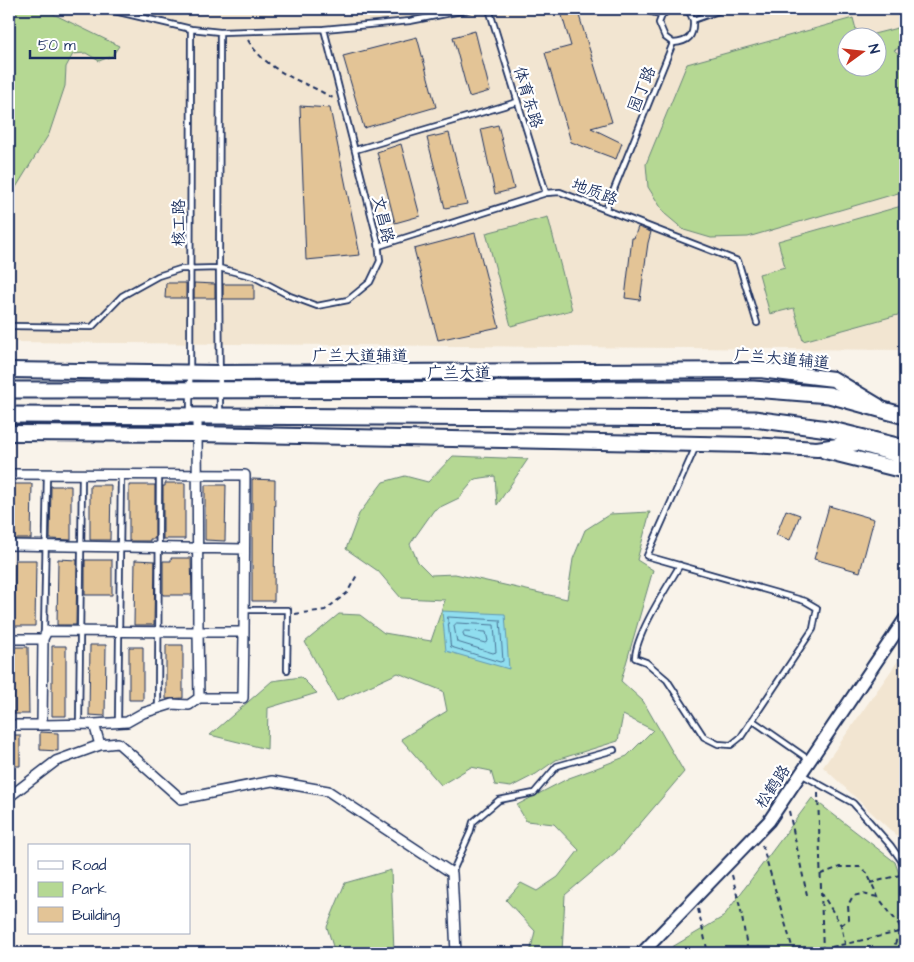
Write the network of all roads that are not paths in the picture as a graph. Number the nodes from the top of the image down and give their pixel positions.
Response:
1 (106, 9) edge
2 (472, 9) edge
3 (489, 9) edge
4 (642, 9) edge
5 (670, 9) edge
6 (683, 9) edge
7 (724, 9) edge
8 (662, 15) junction
9 (692, 20) junction
10 (191, 29) junction
11 (324, 29) junction
12 (220, 32) junction
13 (673, 44) junction
14 (518, 102) junction
15 (355, 150) junction
16 (546, 194) junction
17 (606, 209) junction
18 (378, 246) junction
19 (190, 268) junction
20 (218, 268) junction
21 (757, 323) dead end
22 (9, 326) edge
23 (9, 370) edge
24 (190, 373) junction
25 (219, 373) junction
26 (9, 390) edge
27 (190, 390) junction
28 (220, 390) junction
29 (883, 409) junction
30 (9, 415) edge
31 (905, 416) edge
32 (194, 417) junction
33 (220, 417) junction
34 (9, 433) edge
35 (197, 434) junction
36 (877, 440) junction
37 (858, 443) junction
38 (697, 444) junction
39 (905, 448) edge
40 (817, 449) junction
41 (905, 457) edge
42 (905, 471) edge
43 (9, 474) edge
44 (47, 474) junction
45 (82, 474) junction
46 (121, 474) junction
47 (159, 475) junction
48 (198, 475) junction
49 (9, 545) edge
50 (46, 546) junction
51 (81, 547) junction
52 (120, 547) junction
53 (158, 548) junction
54 (198, 549) junction
55 (244, 549) junction
56 (680, 565) junction
57 (244, 610) junction
58 (905, 619) edge
59 (80, 631) junction
60 (119, 631) junction
61 (158, 632) junction
62 (198, 632) junction
63 (244, 632) junction
64 (9, 638) edge
65 (43, 639) junction
66 (288, 670) dead end
67 (199, 698) junction
68 (158, 709) junction
69 (752, 720) junction
70 (118, 722) junction
71 (79, 724) junction
72 (94, 724) junction
73 (9, 725) edge
74 (42, 725) junction
75 (100, 745) junction
76 (614, 750) dead end
77 (810, 760) junction
78 (800, 774) junction
79 (9, 797) edge
80 (905, 866) edge
81 (452, 872) junction
82 (456, 953) edge
83 (642, 953) edge

1 - 10 lane
2 - 11 lane
3 - 14 lane, 体育东路
4 - 8 lane
5 - 8 lane
6 - 9 lane
7 - 9 lane
8 - 13 lane
9 - 13 lane
10 - 12 lane
10 - 19 lane, 核工路
11 - 12 lane
11 - 15 lane, 文昌路
12 - 20 lane
13 - 17 lane, 园丁路
14 - 15 lane
14 - 16 lane, 体育东路
15 - 18 lane, 文昌路
16 - 17 lane, 地质路
16 - 18 lane, 地质路
17 - 21 lane, 地质路
18 - 20 lane, 文昌路
19 - 20 lane, 文昌路
19 - 22 lane, 文昌路
19 - 24 lane, 核工路
20 - 25 lane
23 - 24 main road, 广兰大道辅道
24 - 25 main road, 广兰大道辅道
24 - 27 lane, 核工路
25 - 28 lane
25 - 29 main road, 广兰大道辅道
26 - 27 main road, 广兰大道
27 - 28 main road, 广兰大道
27 - 32 lane, 核工路
28 - 29 main road, 广兰大道
28 - 33 lane
29 - 31 main road, 广兰大道
30 - 32 main road
32 - 33 main road
32 - 35 street
33 - 36 main road
34 - 35 main road
35 - 38 main road
35 - 48 street
36 - 37 main road
36 - 39 main road
37 - 40 main road
37 - 41 main road
38 - 40 main road
38 - 56 lane
40 - 42 main road
43 - 44 street
44 - 45 street
44 - 50 lane
45 - 46 street
45 - 51 lane
46 - 47 street
46 - 52 lane
47 - 48 street
47 - 53 lane
48 - 54 street
48 - 55 street
49 - 50 street
50 - 51 street
50 - 65 lane
51 - 52 street
51 - 59 lane
52 - 53 street
52 - 60 lane
53 - 54 street
53 - 61 lane
54 - 55 street
54 - 62 street
55 - 57 street
56 - 69 lane
56 - 69 lane
57 - 63 street
57 - 66 lane
58 - 77 street, 松鹤路
59 - 60 street
59 - 65 street
59 - 71 lane
60 - 61 street
60 - 70 lane
61 - 62 street
61 - 68 lane
62 - 63 street
62 - 67 street
63 - 67 street
64 - 65 street
65 - 74 street
67 - 68 street
68 - 70 street
69 - 77 lane
70 - 72 street
71 - 72 street
71 - 74 street
72 - 75 street
73 - 74 street
75 - 79 street
75 - 81 street
76 - 81 lane
77 - 78 street, 松鹤路
78 - 80 lane
78 - 83 street, 松鹤路
81 - 82 street

